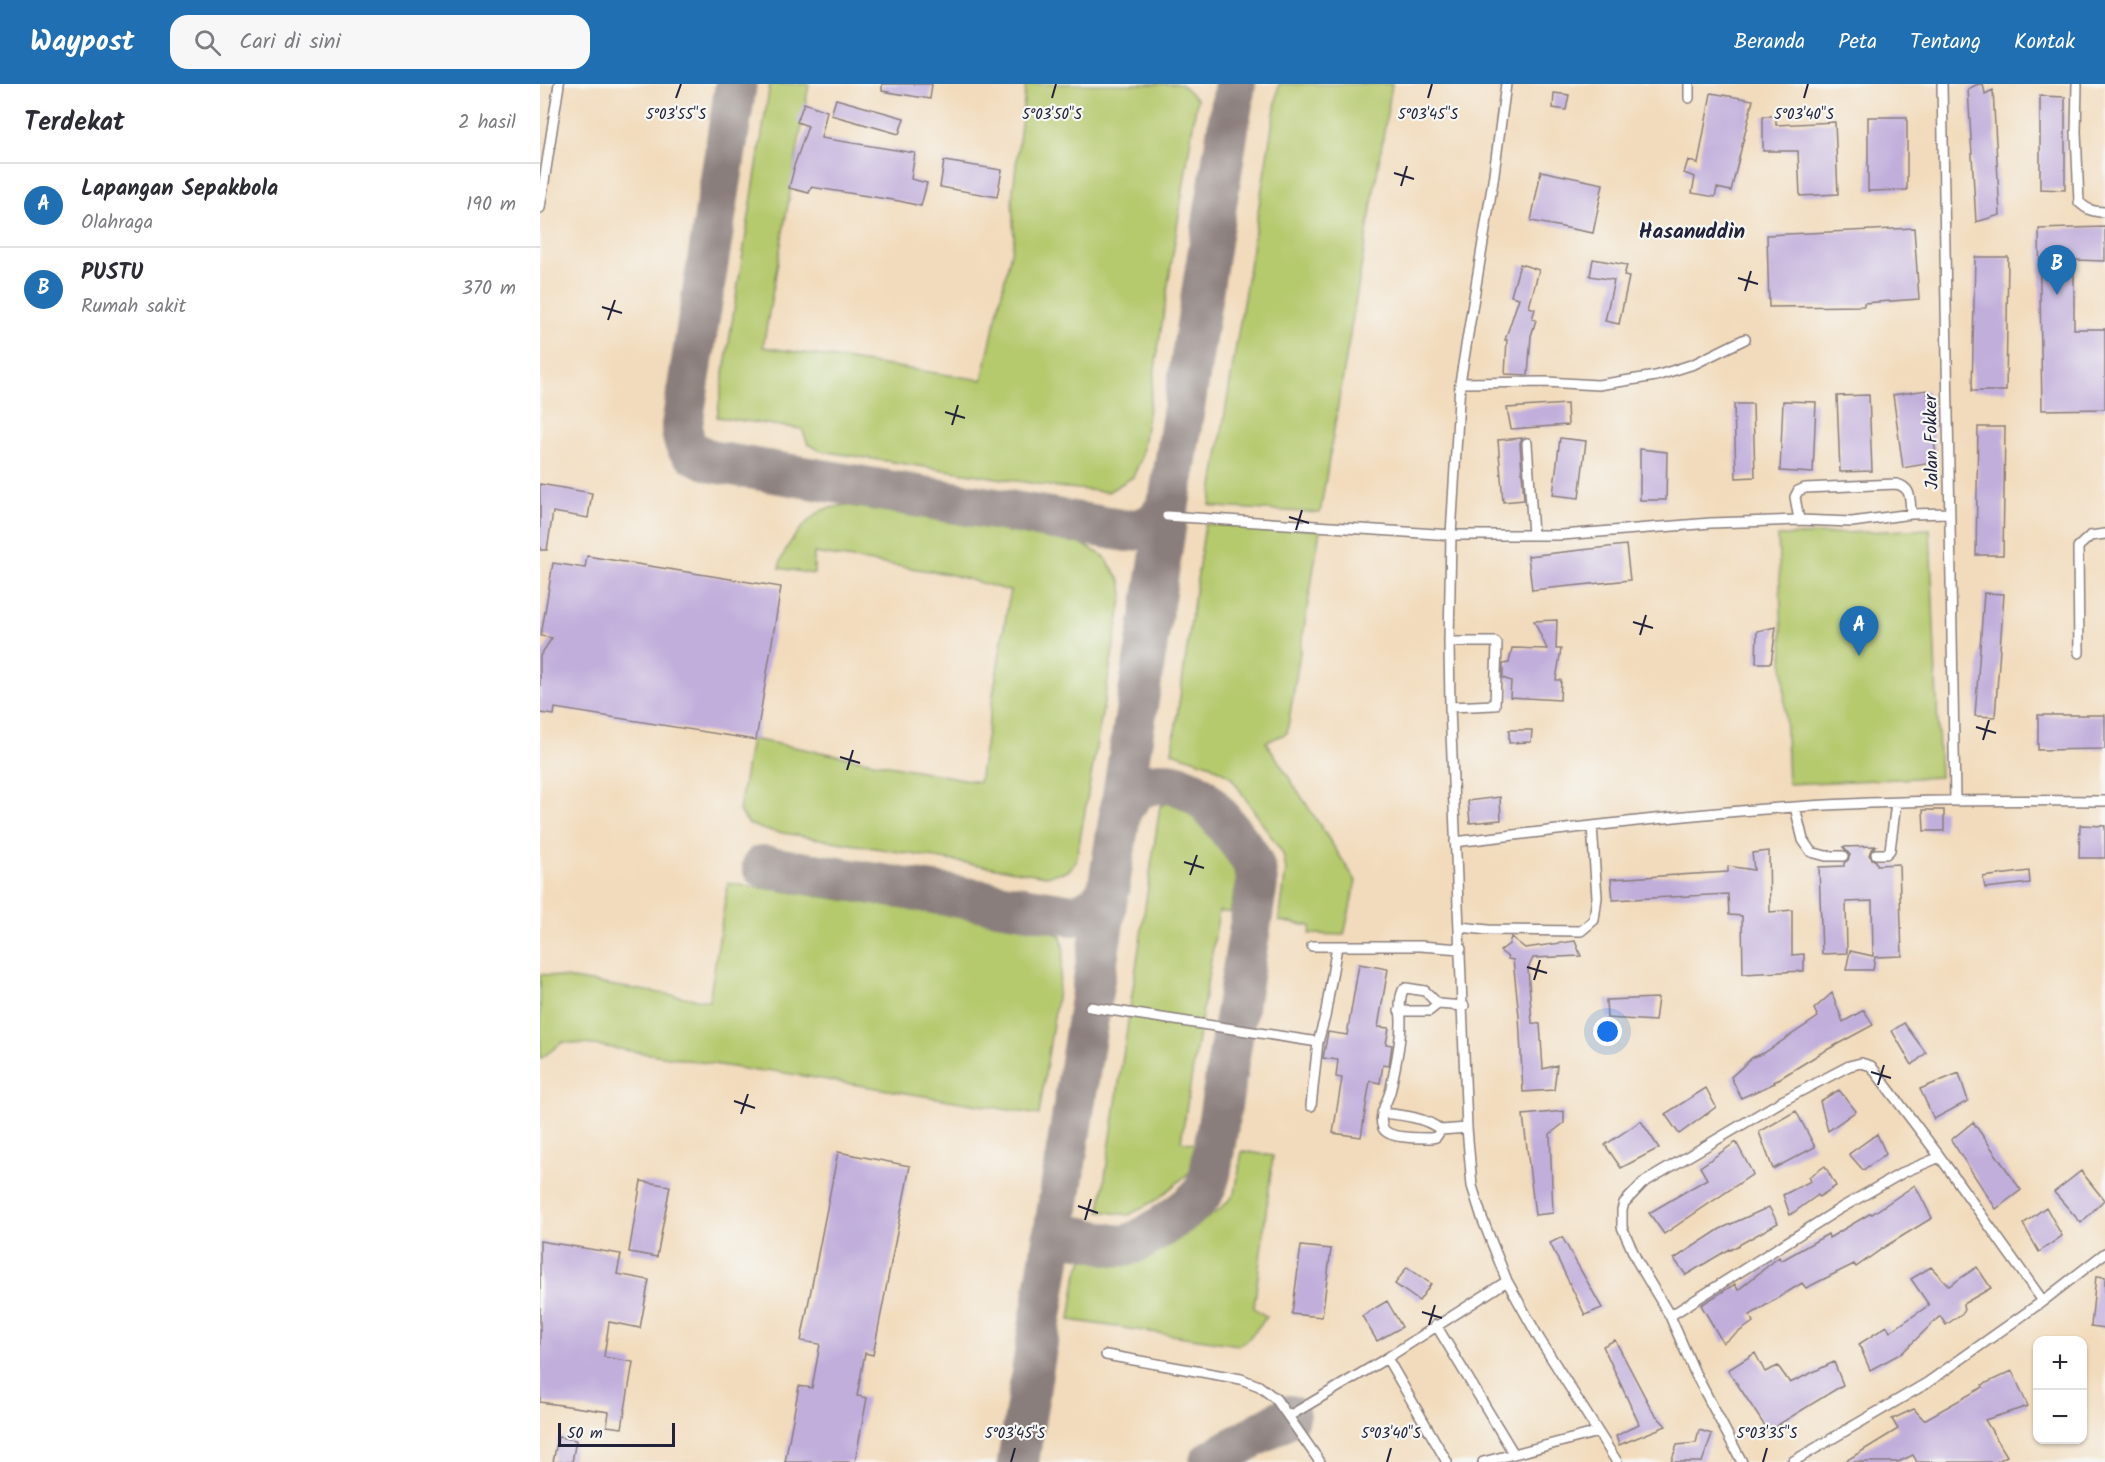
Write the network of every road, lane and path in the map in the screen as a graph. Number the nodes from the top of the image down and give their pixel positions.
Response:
1 (559, 84) edge
2 (1506, 84) edge
3 (1689, 84) edge
4 (1942, 84) edge
5 (2077, 84) edge
6 (1689, 98) dead end
7 (540, 208) edge
8 (2105, 212) edge
9 (1745, 339) dead end
10 (1460, 383) junction
11 (1527, 443) dead end
12 (1949, 513) junction
13 (1911, 514) junction
14 (1167, 516) dead end
15 (1799, 520) junction
16 (2105, 534) edge
17 (1451, 535) junction
18 (1533, 535) junction
19 (1449, 642) junction
20 (2079, 653) dead end
21 (1450, 707) junction
22 (1955, 800) junction
23 (2105, 801) edge
24 (1896, 803) junction
25 (1795, 807) junction
26 (1592, 826) junction
27 (1455, 842) junction
28 (1876, 854) dead end
29 (1843, 856) dead end
30 (1460, 927) junction
31 (1312, 946) dead end
32 (1337, 946) junction
33 (1461, 949) junction
34 (1438, 1004) junction
35 (1464, 1006) junction
36 (1090, 1007) dead end
37 (1399, 1011) junction
38 (1318, 1042) junction
39 (1311, 1106) dead end
40 (1382, 1113) junction
41 (1467, 1128) junction
42 (1441, 1130) junction
43 (1940, 1157) junction
44 (2105, 1253) edge
45 (1507, 1281) junction
46 (2043, 1301) junction
47 (1670, 1316) junction
48 (1436, 1325) junction
49 (1106, 1355) dead end
50 (1387, 1358) junction
51 (1289, 1416) junction
52 (1598, 1432) junction
53 (1514, 1454) junction
54 (1320, 1462) edge
55 (1447, 1462) edge
56 (1483, 1462) edge
57 (1617, 1462) edge
58 (1742, 1462) edge
59 (1792, 1462) edge

1 - 7 lane
2 - 10 lane
3 - 6 lane
4 - 12 lane, Jalan Fokker
5 - 8 lane
9 - 10 lane
10 - 17 lane
11 - 18 lane
12 - 13 lane
12 - 22 lane, Jalan Fokker
13 - 15 lane
13 - 15 lane
14 - 17 lane
15 - 18 lane
16 - 20 lane
17 - 18 lane
17 - 19 lane
19 - 21 lane
19 - 21 lane
21 - 27 lane
22 - 23 lane
22 - 24 lane
24 - 25 lane
24 - 28 lane
25 - 26 lane
25 - 29 lane
26 - 27 lane
26 - 30 lane
27 - 30 lane
30 - 33 lane
31 - 32 lane
32 - 33 lane
32 - 38 lane
33 - 35 lane
34 - 35 lane
34 - 37 lane
34 - 37 lane
35 - 41 lane
36 - 38 lane
37 - 40 lane
38 - 39 lane
40 - 42 lane
40 - 42 lane
41 - 42 lane
41 - 45 lane
43 - 46 lane
43 - 47 lane
43 - 47 lane
44 - 46 lane
45 - 48 lane
45 - 52 lane
46 - 59 lane
47 - 58 lane
48 - 50 lane
48 - 53 lane
49 - 51 lane
50 - 51 lane
50 - 55 lane
51 - 54 lane
52 - 53 lane
52 - 57 lane
53 - 56 lane

